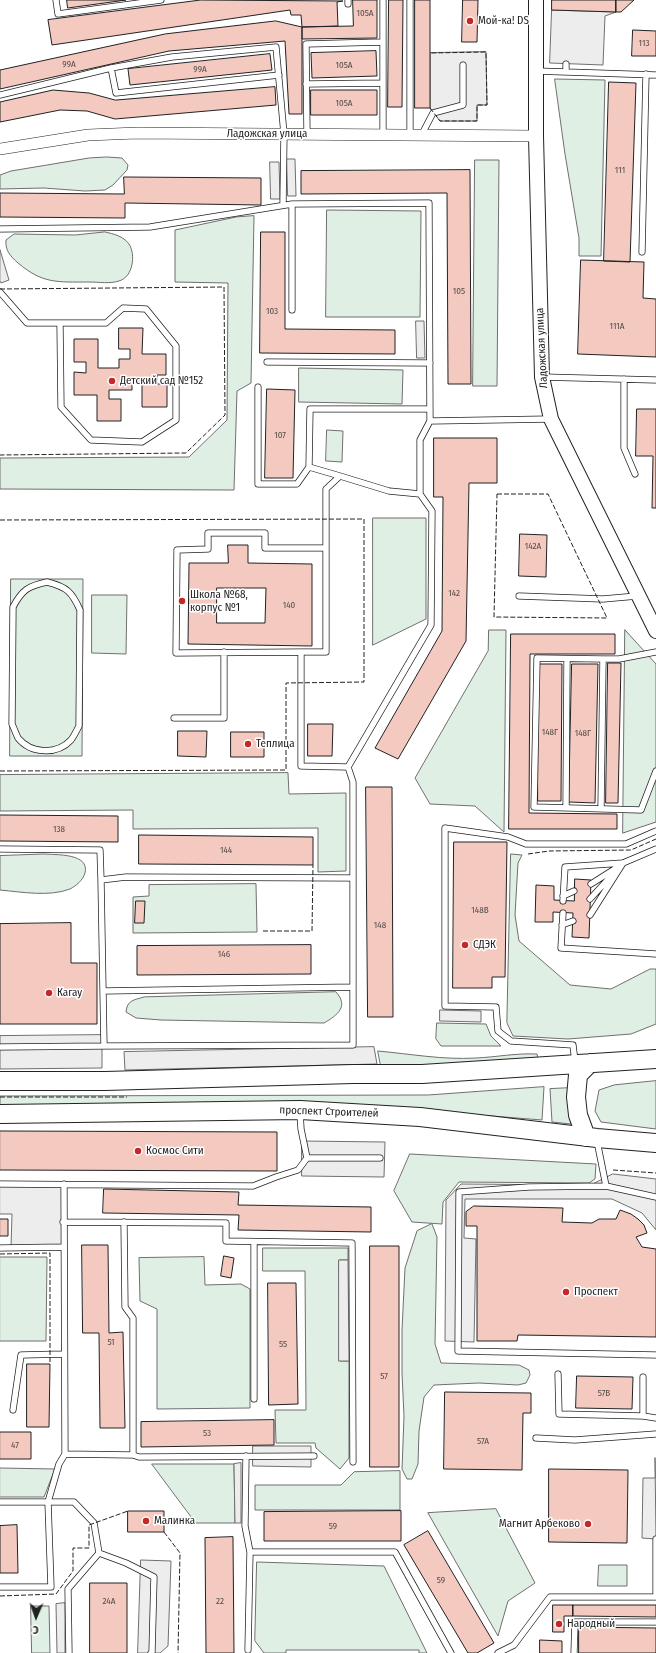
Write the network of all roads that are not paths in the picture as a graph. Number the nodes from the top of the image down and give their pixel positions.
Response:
1 (56, 0) edge
2 (161, 0) edge
3 (383, 0) edge
4 (410, 0) edge
5 (536, 0) edge
6 (382, 42) junction
7 (566, 64) dead end
8 (463, 65) dead end
9 (111, 68) junction
10 (535, 71) junction
11 (566, 72) junction
12 (646, 74) junction
13 (279, 75) junction
14 (656, 75) edge
15 (383, 83) junction
16 (306, 84) junction
17 (0, 95) edge
18 (284, 134) junction
19 (307, 134) junction
20 (383, 134) junction
21 (410, 134) junction
22 (422, 134) junction
23 (536, 136) junction
24 (0, 149) edge
25 (292, 204) junction
26 (283, 205) junction
27 (0, 228) edge
28 (642, 252) dead end
29 (0, 292) edge
30 (292, 310) dead end
31 (60, 324) junction
32 (267, 362) dead end
33 (430, 363) junction
34 (542, 377) junction
35 (624, 379) junction
36 (656, 380) edge
37 (258, 387) dead end
38 (429, 408) junction
39 (551, 419) junction
40 (430, 421) junction
41 (309, 467) junction
42 (635, 474) dead end
43 (340, 476) junction
44 (420, 494) junction
45 (326, 548) junction
46 (639, 595) junction
47 (519, 596) dead end
48 (656, 630) edge
49 (224, 652) junction
50 (300, 652) junction
51 (656, 652) edge
52 (567, 659) junction
53 (603, 659) junction
54 (174, 718) dead end
55 (59, 748) joint
56 (348, 767) junction
57 (656, 771) edge
58 (566, 807) junction
59 (600, 808) junction
60 (656, 831) edge
61 (0, 849) edge
62 (656, 849) edge
63 (623, 863) junction
64 (353, 878) junction
65 (101, 880) junction
66 (591, 884) dead end
67 (574, 892) dead end
68 (590, 899) dead end
69 (563, 913) dead end
70 (590, 915) dead end
71 (573, 921) dead end
72 (562, 925) junction
73 (656, 954) edge
74 (353, 987) junction
75 (103, 991) junction
76 (104, 1046) junction
77 (0, 1047) edge
78 (656, 1059) edge
79 (582, 1064) junction
80 (0, 1081) edge
81 (300, 1110) junction
82 (0, 1114) edge
83 (591, 1138) junction
84 (656, 1143) edge
85 (307, 1158) junction
86 (380, 1158) dead end
87 (0, 1184) edge
88 (64, 1184) junction
89 (606, 1186) junction
90 (656, 1197) edge
91 (63, 1222) junction
92 (124, 1222) junction
93 (254, 1242) junction
94 (63, 1247) junction
95 (0, 1248) edge
96 (64, 1354) junction
97 (656, 1354) edge
98 (558, 1374) dead end
99 (644, 1378) dead end
100 (254, 1399) dead end
101 (13, 1410) dead end
102 (643, 1416) junction
103 (656, 1418) edge
104 (656, 1434) edge
105 (536, 1438) dead end
106 (65, 1454) junction
107 (133, 1455) junction
108 (246, 1456) junction
109 (314, 1456) dead end
110 (353, 1462) dead end
111 (0, 1502) edge
112 (48, 1502) junction
113 (656, 1539) edge
114 (250, 1552) junction
115 (99, 1553) junction
116 (0, 1587) edge
117 (655, 1597) edge
118 (656, 1622) edge
119 (248, 1650) dead end
120 (69, 1653) edge
121 (150, 1653) edge
122 (451, 1653) edge
123 (498, 1653) edge
124 (574, 1653) edge

1 - 2 lane
3 - 6 lane
4 - 21 lane
5 - 10 street, Ладожская улица
6 - 15 lane
6 - 16 lane
7 - 11 lane
8 - 22 lane
9 - 13 lane
9 - 13 lane
9 - 17 lane
10 - 11 lane
10 - 23 street, Ладожская улица
11 - 12 lane
12 - 14 lane
12 - 28 lane
13 - 18 lane
15 - 16 lane
15 - 20 lane
16 - 19 lane
18 - 19 street, Ладожская улица
18 - 24 street, Ладожская улица
18 - 26 lane
19 - 20 street, Ладожская улица
20 - 21 street, Ладожская улица
21 - 22 street, Ладожская улица
22 - 23 street, Ладожская улица
23 - 34 street, Ладожская улица
25 - 26 lane
25 - 30 lane
25 - 33 lane
26 - 27 lane
29 - 31 lane
31 - 31 lane
32 - 33 lane
33 - 38 lane
34 - 35 lane
34 - 39 street, Ладожская улица
35 - 36 lane
35 - 42 lane
37 - 41 lane
38 - 40 lane
38 - 41 lane
39 - 40 lane
39 - 46 street, Ладожская улица
40 - 44 lane
41 - 43 lane
43 - 44 lane
43 - 45 lane
44 - 56 lane
45 - 49 lane
45 - 50 lane
46 - 47 lane
46 - 48 street, Ладожская улица
49 - 50 lane
49 - 54 lane
50 - 56 lane
51 - 53 lane
52 - 53 lane
52 - 58 lane
52 - 58 lane
53 - 59 lane
55 - 55 lane
56 - 64 lane
57 - 59 lane
58 - 59 lane
60 - 79 lane
61 - 65 lane
62 - 63 lane
63 - 66 lane
63 - 67 lane
63 - 68 lane
63 - 70 lane
64 - 65 lane
64 - 74 lane
65 - 75 lane
69 - 72 lane
71 - 72 lane
72 - 73 lane
74 - 75 lane
74 - 76 lane
75 - 76 lane
76 - 77 lane
78 - 79 main road
79 - 80 main road
79 - 83 main road
81 - 82 main road, проспект Строителей
81 - 83 main road, проспект Строителей
81 - 85 lane
83 - 84 main road, проспект Строителей
83 - 89 lane
85 - 86 lane
85 - 88 lane
87 - 88 lane
88 - 91 lane
89 - 90 lane
89 - 97 lane
91 - 92 lane
91 - 94 lane
92 - 93 lane
92 - 107 lane
93 - 100 lane
93 - 110 lane
94 - 95 lane
94 - 96 lane
96 - 101 lane
96 - 106 lane
98 - 102 lane
99 - 102 lane
102 - 103 lane
104 - 105 lane
106 - 107 lane
106 - 112 lane
107 - 108 lane
108 - 109 lane
108 - 114 lane
111 - 112 lane
112 - 115 lane
112 - 116 lane
113 - 117 lane
114 - 119 lane
114 - 122 lane
115 - 120 lane
115 - 121 lane
117 - 123 lane
118 - 124 lane

